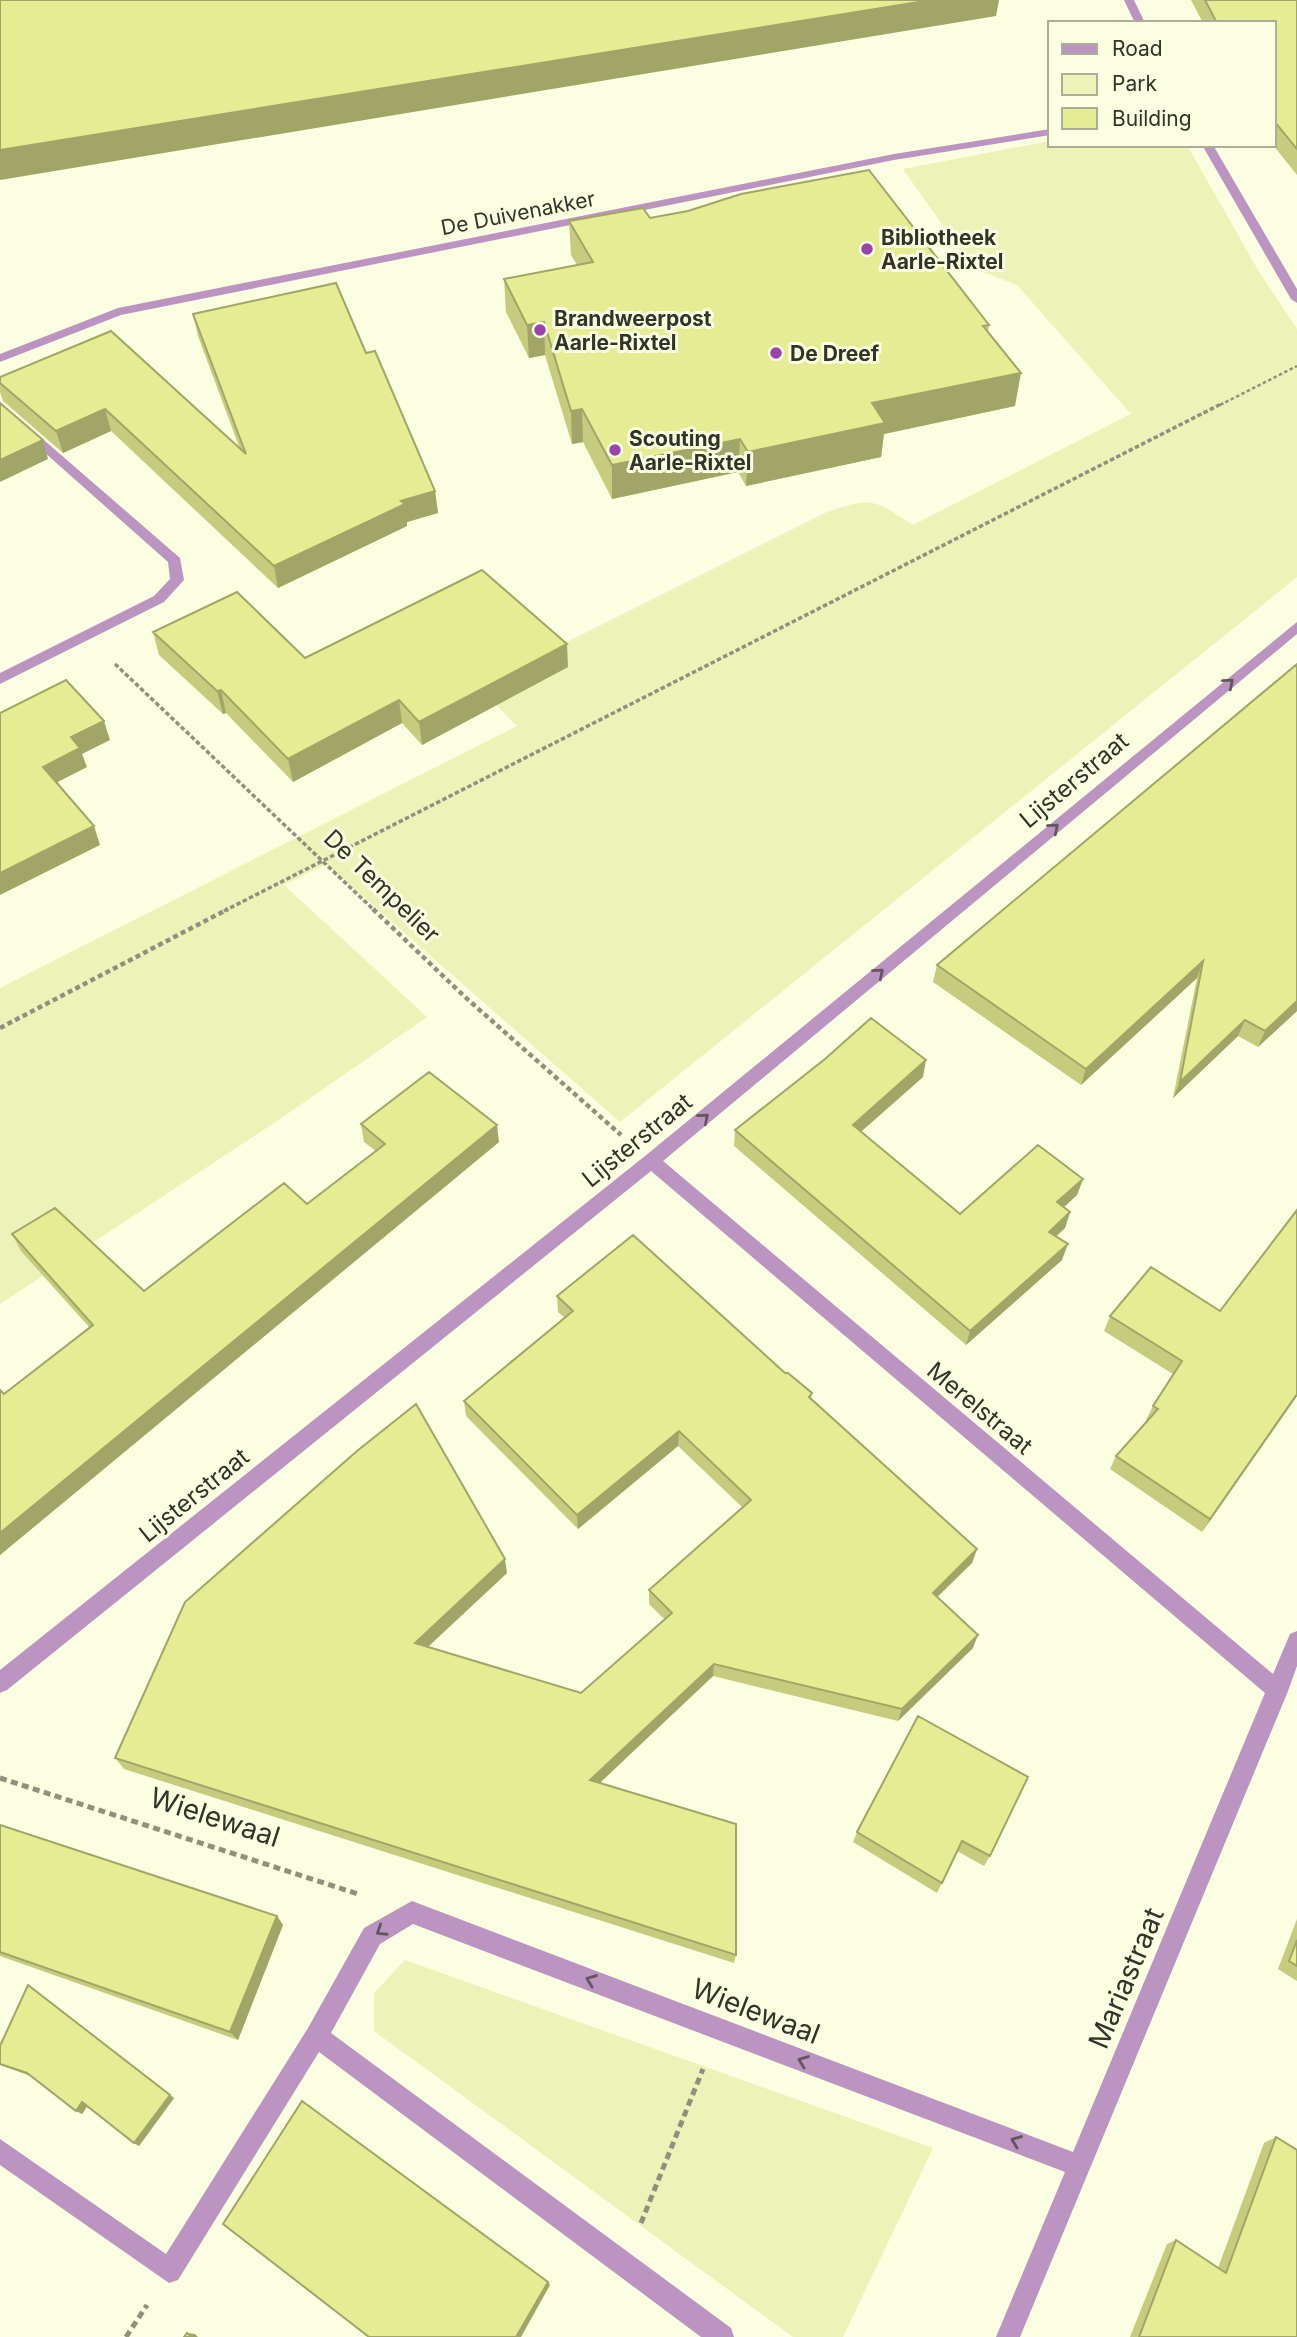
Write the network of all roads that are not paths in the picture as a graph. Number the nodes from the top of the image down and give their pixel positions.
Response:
1 (1129, 0) edge
2 (1139, 21) edge
3 (1048, 132) edge
4 (1208, 147) edge
5 (1297, 299) edge
6 (0, 358) edge
7 (0, 406) edge
8 (1297, 627) edge
9 (0, 679) edge
10 (651, 1161) junction
11 (1297, 1641) edge
12 (0, 1683) edge
13 (1278, 1691) junction
14 (316, 2036) junction
15 (0, 2151) edge
16 (1080, 2166) junction
17 (722, 2337) edge
18 (1008, 2337) edge

1 - 2 street
3 - 6 street, De Duivenakker
4 - 5 street
7 - 9 street
10 -> 8 street, Lijsterstraat
10 - 12 street, Lijsterstraat
10 - 13 street, Merelstraat
11 - 13 street, Mariastraat
13 - 16 street, Mariastraat
14 - 15 street
16 -> 14 street, Wielewaal
14 - 17 street
16 - 18 street, Mariastraat

